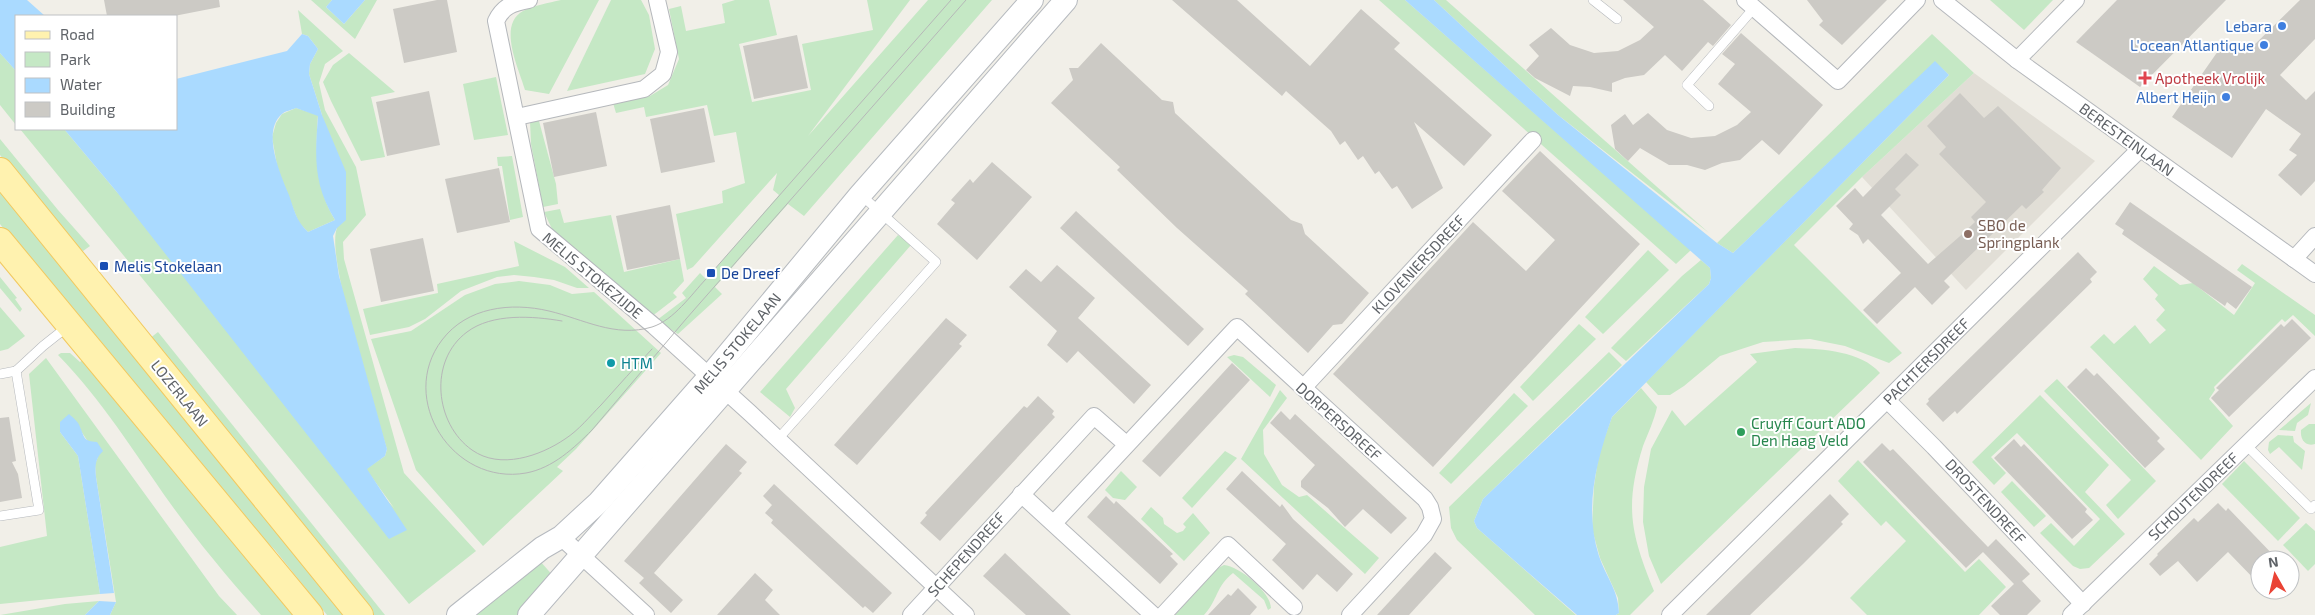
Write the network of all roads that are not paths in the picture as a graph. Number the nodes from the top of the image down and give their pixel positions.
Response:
1 (528, 0) edge
2 (657, 0) edge
3 (1032, 0) edge
4 (1066, 0) edge
5 (1593, 0) edge
6 (1917, 0) edge
7 (1942, 0) edge
8 (2076, 0) edge
9 (1749, 4) edge
10 (1617, 19) dead end
11 (2017, 60) junction
12 (1709, 106) dead end
13 (517, 117) junction
14 (1533, 140) dead end
15 (2140, 149) junction
16 (0, 171) edge
17 (860, 195) junction
18 (881, 213) junction
19 (2315, 236) edge
20 (0, 240) edge
21 (2294, 259) junction
22 (2315, 274) edge
23 (69, 326) junction
24 (16, 372) junction
25 (0, 374) edge
26 (2315, 378) edge
27 (717, 384) junction
28 (1303, 388) junction
29 (1887, 400) junction
30 (778, 439) junction
31 (1126, 444) junction
32 (2246, 445) junction
33 (1021, 494) junction
34 (2315, 505) edge
35 (0, 516) edge
36 (1054, 523) junction
37 (561, 536) junction
38 (582, 554) junction
39 (936, 587) junction
40 (2077, 609) edge
41 (1295, 612) edge
42 (310, 615) edge
43 (360, 615) edge
44 (458, 615) edge
45 (529, 615) edge
46 (646, 615) edge
47 (911, 615) edge
48 (966, 615) edge
49 (1153, 615) edge
50 (1163, 615) edge
51 (1350, 615) edge
52 (1670, 615) edge

1 - 13 street, MELIS STOKEZIJDE
2 - 13 street
3 - 17 street, MELIS STOKELAAN
4 - 18 street, MELIS STOKELAAN
5 - 10 lane
6 - 9 street
7 - 11 street, BERESTEINLAAN
8 - 11 street
9 - 12 lane
11 - 15 street, BERESTEINLAAN
13 - 27 street, MELIS STOKEZIJDE
14 - 28 street, KLOVENIERSDREEF
15 - 21 street, BERESTEINLAAN
15 - 29 street, PACHTERSDREEF
16 - 43 main road, LOZERLAAN
17 - 18 lane
17 - 27 street, MELIS STOKELAAN
18 - 27 street, MELIS STOKELAAN
18 - 30 lane
19 - 21 street
20 - 23 main road
21 - 22 street, BERESTEINLAAN
23 - 24 lane
23 - 42 main road
24 - 25 lane
24 - 35 lane
26 - 32 street, SCHOUTENDREEF
27 - 30 street
27 - 37 street, MELIS STOKELAAN
27 - 38 street, MELIS STOKELAAN
28 - 31 street, DORPERSDREEF
28 - 51 street, DORPERSDREEF
29 - 40 street, DROSTENDREEF
29 - 52 street, PACHTERSDREEF
30 - 39 street
31 - 33 street, SCHEPENDREEF
31 - 36 street
32 - 34 lane
32 - 40 street, SCHOUTENDREEF
33 - 36 street
33 - 39 street, SCHEPENDREEF
36 - 49 street
37 - 38 street
37 - 44 street, MELIS STOKELAAN
38 - 45 street, MELIS STOKELAAN
38 - 46 street
39 - 47 street, SCHEPENDREEF
39 - 48 street
41 - 50 street

